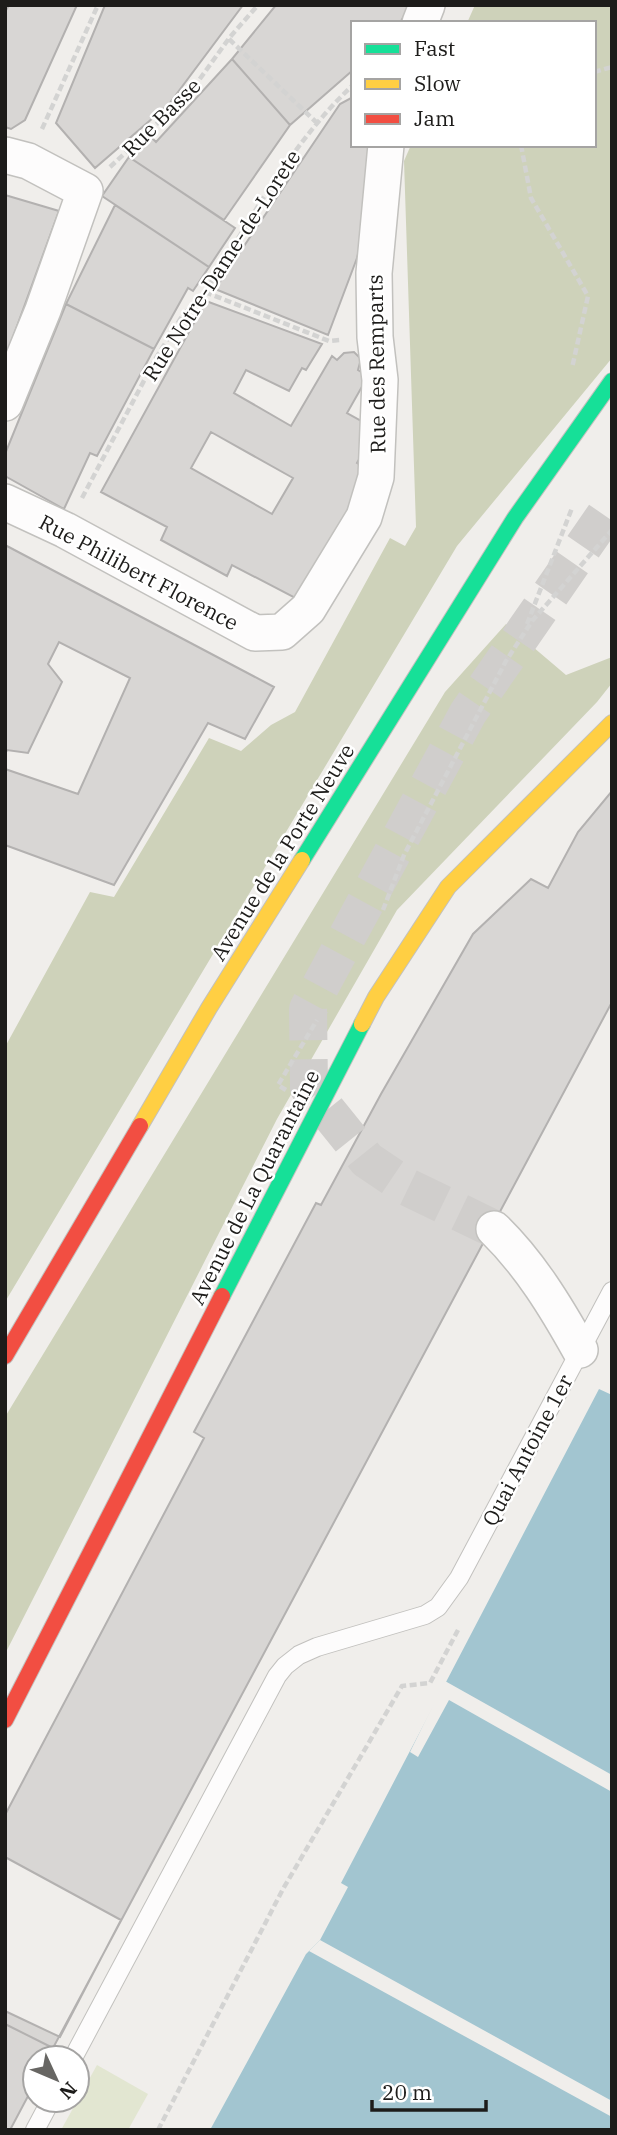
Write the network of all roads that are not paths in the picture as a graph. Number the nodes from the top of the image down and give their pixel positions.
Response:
1 (428, 5) edge
2 (421, 21) edge
3 (386, 147) edge
4 (17, 158) edge
5 (612, 381) edge
6 (5, 403) edge
7 (5, 502) edge
8 (308, 609) joint
9 (612, 723) edge
10 (494, 1229) tunnel mouth
11 (612, 1290) edge
12 (580, 1350) junction
13 (5, 1356) edge
14 (5, 1720) edge
15 (80, 2044) edge
16 (44, 2114) edge
17 (35, 2130) edge

1 - 2 street
3 - 8 street, Rue des Remparts
4 - 6 street
5 - 13 street, Avenue de la Porte Neuve
7 - 8 street, Rue Philibert Florence
9 - 14 street, Avenue de La Quarantaine
10 - 12 street
11 - 12 lane, Quai Antoine 1er
12 - 15 lane, Quai Antoine 1er
16 - 17 lane

